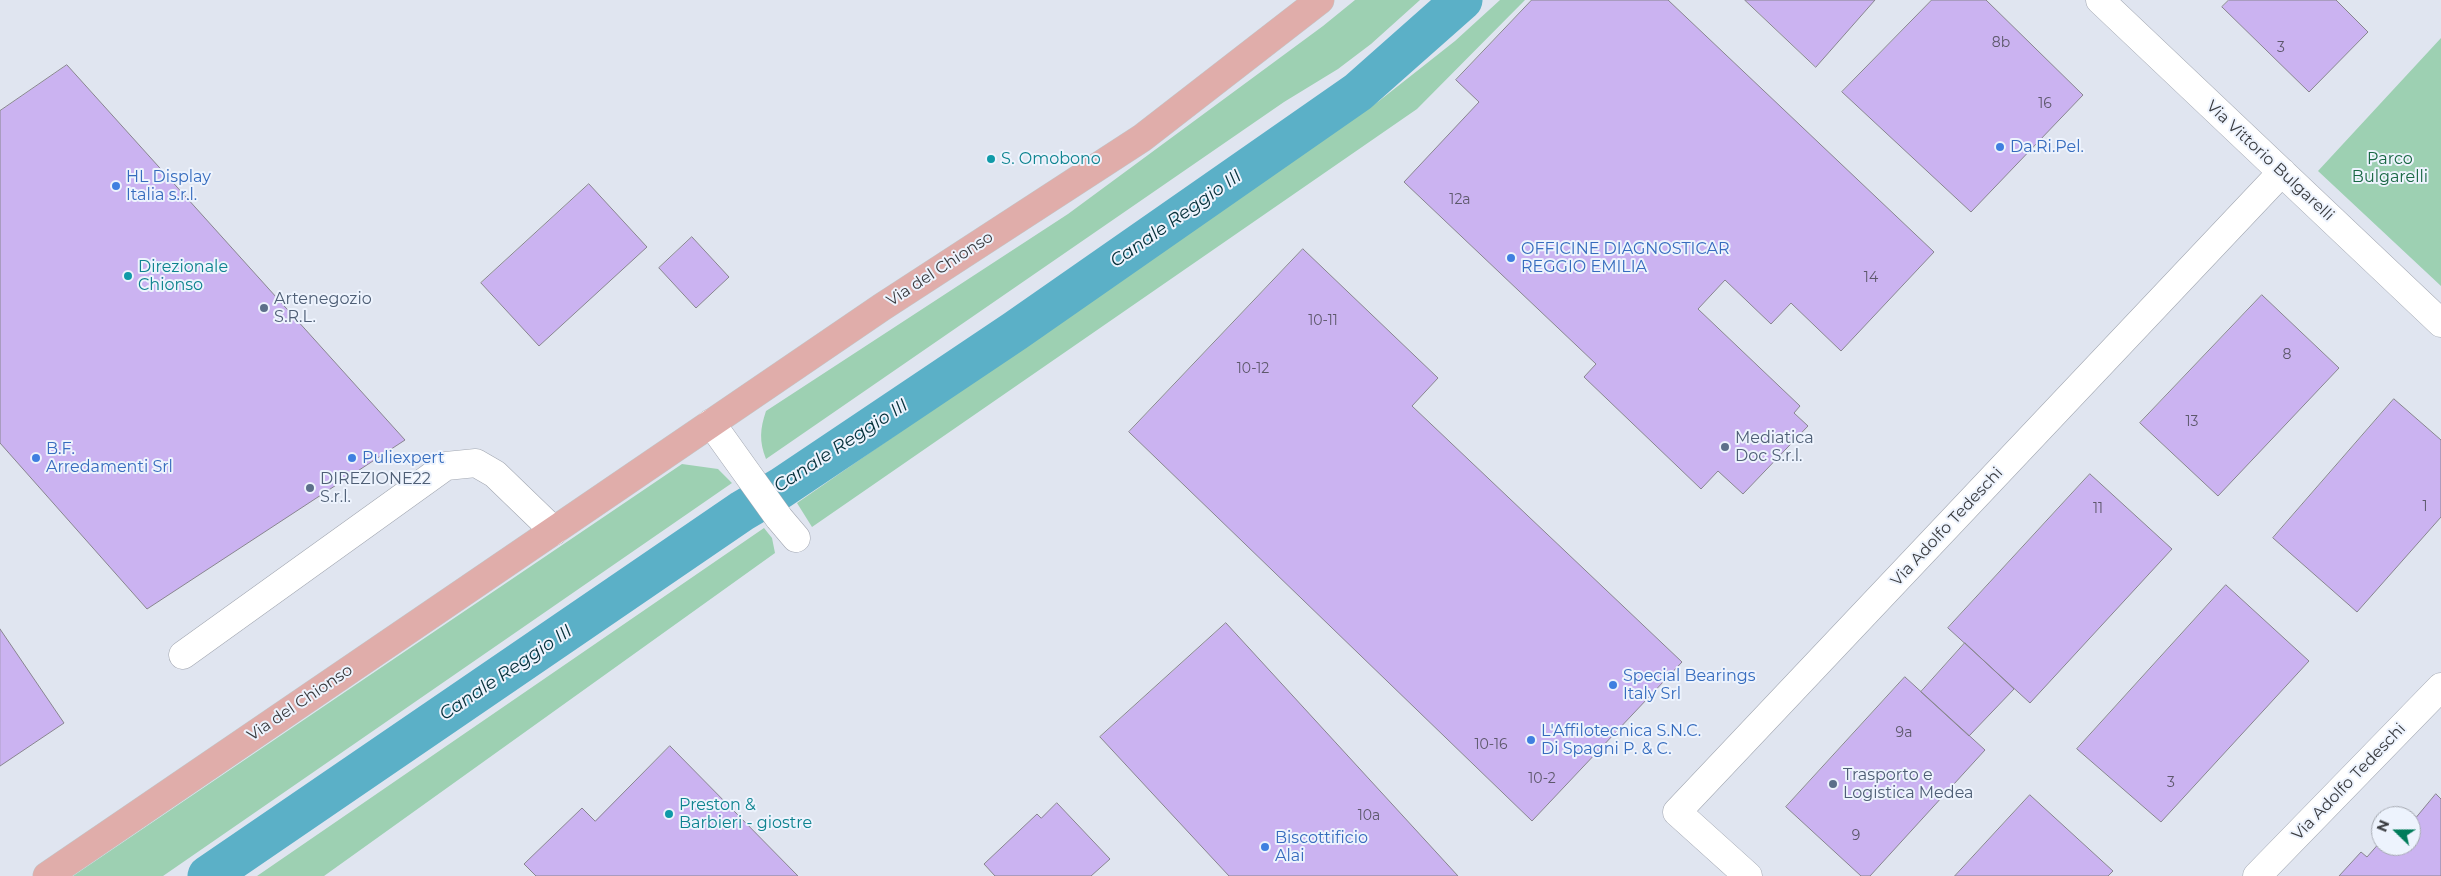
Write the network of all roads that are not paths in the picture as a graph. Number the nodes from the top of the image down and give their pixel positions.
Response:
1 (1320, 0) edge
2 (2100, 0) edge
3 (2282, 172) junction
4 (2441, 323) edge
5 (711, 423) junction
6 (554, 531) junction
7 (796, 538) dead end
8 (183, 655) dead end
9 (2441, 687) edge
10 (47, 876) edge
11 (1748, 876) edge
12 (2257, 876) edge

1 - 5 main road, Via del Chionso
2 - 3 street, Via Vittorio Bulgarelli
3 - 4 street, Via Vittorio Bulgarelli
3 - 11 street, Via Adolfo Tedeschi
5 - 6 main road, Via del Chionso
5 - 7 street
6 - 8 street
6 - 10 main road, Via del Chionso
9 - 12 street, Via Adolfo Tedeschi

